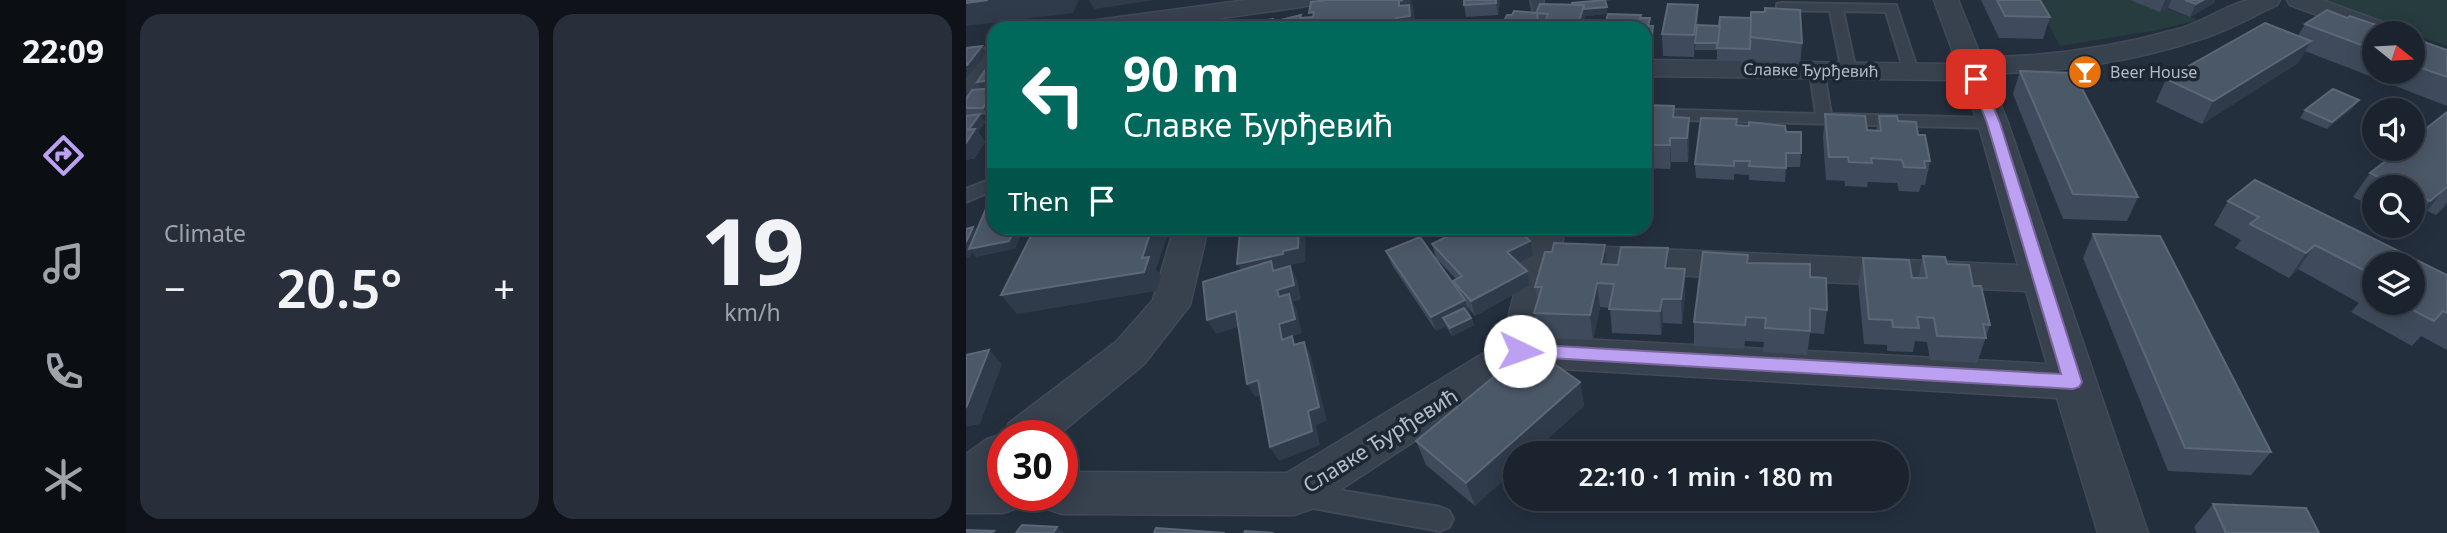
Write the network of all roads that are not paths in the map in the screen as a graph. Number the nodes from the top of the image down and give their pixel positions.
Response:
1 (1301, 0) edge
2 (1946, 0) edge
3 (2268, 0) edge
4 (2299, 0) edge
5 (1782, 7) edge
6 (1836, 7) junction
7 (1148, 21) edge
8 (2362, 23) edge
9 (987, 42) edge
10 (966, 44) edge
11 (987, 62) edge
12 (1652, 68) edge
13 (1849, 71) junction
14 (1911, 71) junction
15 (1817, 72) junction
16 (1973, 72) junction
17 (966, 88) edge
18 (1652, 114) edge
19 (1824, 118) junction
20 (1993, 123) junction
21 (987, 186) edge
22 (966, 196) edge
23 (1189, 235) edge
24 (1545, 242) edge
25 (2041, 279) junction
26 (1520, 351) junction
27 (2073, 382) junction
28 (1045, 420) edge
29 (987, 465) edge
30 (966, 481) edge
31 (966, 492) edge
32 (987, 492) edge
33 (1078, 493) edge
34 (1294, 494) junction
35 (1440, 519) dead end
36 (2123, 533) edge

1 - 7 street
2 - 16 street
3 - 16 street, Славке Ђурђевић
4 - 8 street
5 - 6 lane
6 - 13 lane
6 - 14 lane
9 - 10 street
11 - 17 street
12 - 15 street, Славке Ђурђевић
13 - 14 street, Славке Ђурђевић
13 - 15 street, Славке Ђурђевић
14 - 16 street, Славке Ђурђевић
15 - 19 lane
16 - 20 street
18 - 19 lane
19 - 20 lane
20 - 25 street
21 - 22 lane
23 - 28 street
24 - 25 street
24 - 26 street
25 - 27 street
26 - 27 street
26 - 34 street, Славке Ђурђевић
27 - 36 street
29 - 30 street
31 - 32 street
33 - 34 street, Славке Ђурђевић
34 - 35 lane

